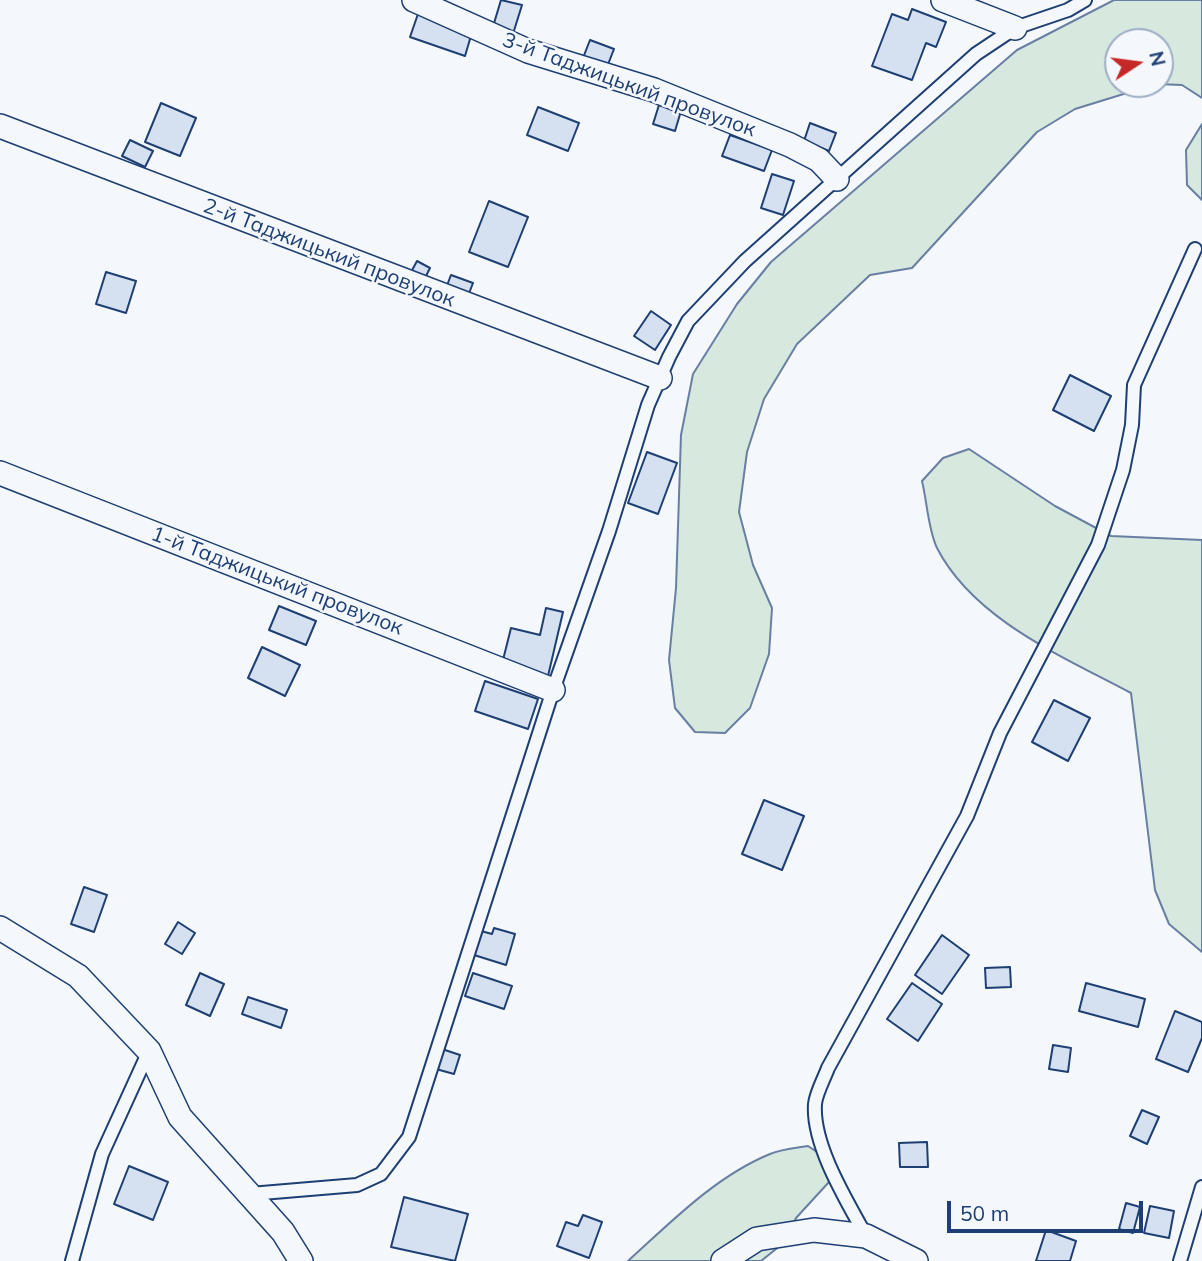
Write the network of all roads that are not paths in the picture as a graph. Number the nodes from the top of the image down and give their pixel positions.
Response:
1 (414, 0) edge
2 (943, 0) edge
3 (1085, 0) edge
4 (1015, 29) junction
5 (0, 125) edge
6 (837, 179) junction
7 (1195, 249) dead end
8 (660, 379) junction
9 (0, 473) edge
10 (553, 690) junction
11 (0, 928) edge
12 (149, 1051) junction
13 (1202, 1187) edge
14 (250, 1194) junction
15 (866, 1237) junction
16 (72, 1261) edge
17 (300, 1261) edge
18 (723, 1261) edge
19 (916, 1261) edge
20 (1181, 1261) edge

1 - 6 street, 3-й Таджицький провулок
2 - 4 street
3 - 4 lane
4 - 6 lane
5 - 8 street, 2-й Таджицький провулок
6 - 8 lane
7 - 15 lane
8 - 10 lane
9 - 10 street, 1-й Таджицький провулок
10 - 14 lane
11 - 12 street
12 - 14 street
12 - 16 lane
13 - 20 lane
14 - 17 street
15 - 18 street
15 - 19 street

